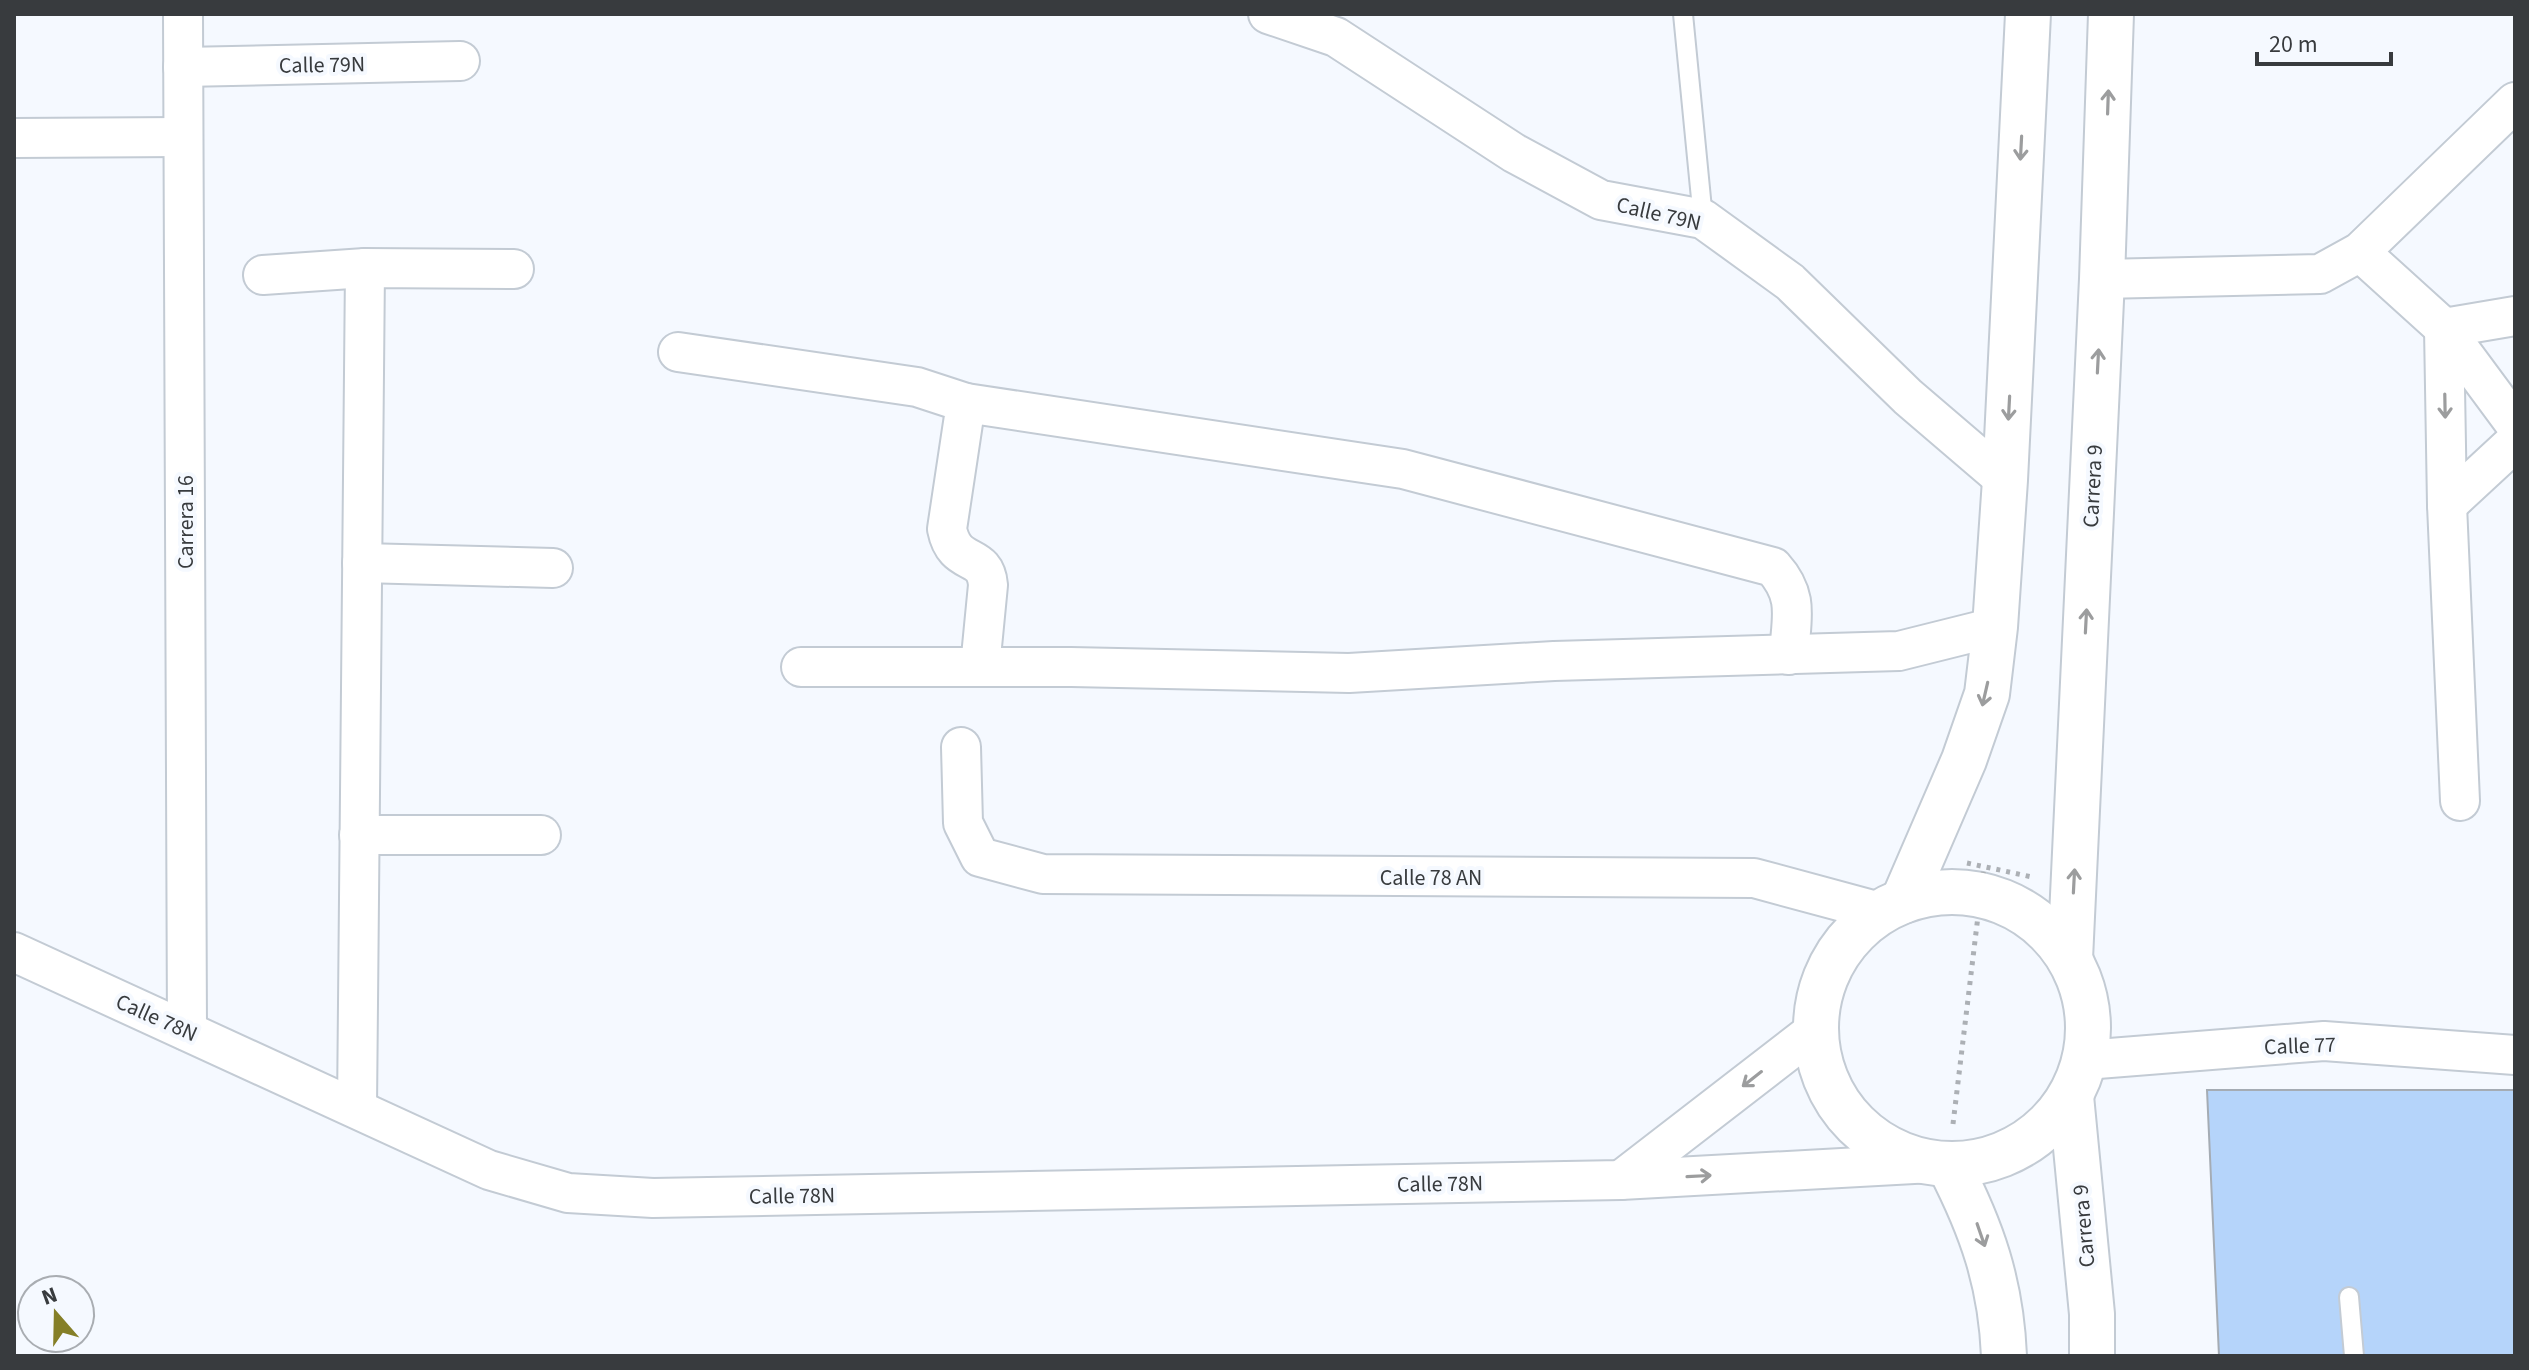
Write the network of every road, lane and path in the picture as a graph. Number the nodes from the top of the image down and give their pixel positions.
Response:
1 (183, 14) edge
2 (1268, 14) edge
3 (1683, 14) edge
4 (2028, 14) edge
5 (2111, 14) edge
6 (460, 61) dead end
7 (183, 67) junction
8 (2515, 102) edge
9 (183, 137) junction
10 (14, 138) edge
11 (1703, 219) junction
12 (2360, 252) junction
13 (365, 268) junction
14 (514, 269) dead end
15 (263, 275) dead end
16 (2102, 279) junction
17 (2515, 316) edge
18 (2444, 328) junction
19 (678, 352) dead end
20 (966, 403) junction
21 (2515, 424) edge
22 (2515, 442) edge
23 (2005, 480) junction
24 (2447, 505) junction
25 (362, 563) junction
26 (553, 568) dead end
27 (1995, 627) junction
28 (1789, 655) junction
29 (801, 667) dead end
30 (980, 667) junction
31 (961, 747) dead end
32 (2460, 801) dead end
33 (359, 835) junction
34 (541, 835) dead end
35 (1923, 855) junction
36 (1982, 880) junction
37 (2074, 886) junction
38 (1892, 906) junction
39 (14, 952) edge
40 (2070, 959) junction
41 (187, 1031) junction
42 (1814, 1031) junction
43 (2515, 1055) edge
44 (2078, 1078) junction
45 (357, 1108) junction
46 (1940, 1164) junction
47 (1621, 1180) junction
48 (2349, 1297) dead end
49 (2004, 1356) edge
50 (2092, 1356) edge
51 (2354, 1356) edge

1 - 7 street, Carrera 16
2 - 11 street, Calle 79N
3 - 11 lane
4 -> 23 main road
16 -> 5 main road, Carrera 9
6 - 7 street, Calle 79N
7 - 9 street, Carrera 16
8 - 12 street
9 - 10 street
9 - 41 street, Carrera 16
11 - 23 street, Calle 79N
12 - 16 street
12 - 18 street
13 - 14 street
13 - 15 street
13 - 25 street
37 -> 16 main road, Carrera 9
17 - 18 street
18 - 21 street
18 -> 24 street
19 - 20 street
20 - 28 street
20 - 30 street
22 - 24 street
23 - 27 main road
24 - 32 street
25 - 26 street
25 - 33 street
27 - 28 street
27 -> 35 main road
28 - 30 street
29 - 30 street
31 - 38 street, Calle 78 AN
33 - 34 street
33 - 45 street
35 - 36 path
35 - 38 main road
36 - 37 path
36 - 38 main road
36 - 40 main road
36 - 46 path
37 - 40 main road, Carrera 9
38 - 42 main road
39 - 41 street, Calle 78N
40 - 44 main road, Carrera 9
41 - 45 street, Calle 78N
42 - 46 main road
42 -> 47 street
43 - 44 street, Calle 77
44 - 46 main road
44 - 50 main road, Carrera 9
45 - 47 street, Calle 78N
47 -> 46 street, Calle 78N
46 -> 49 main road
48 - 51 lane

